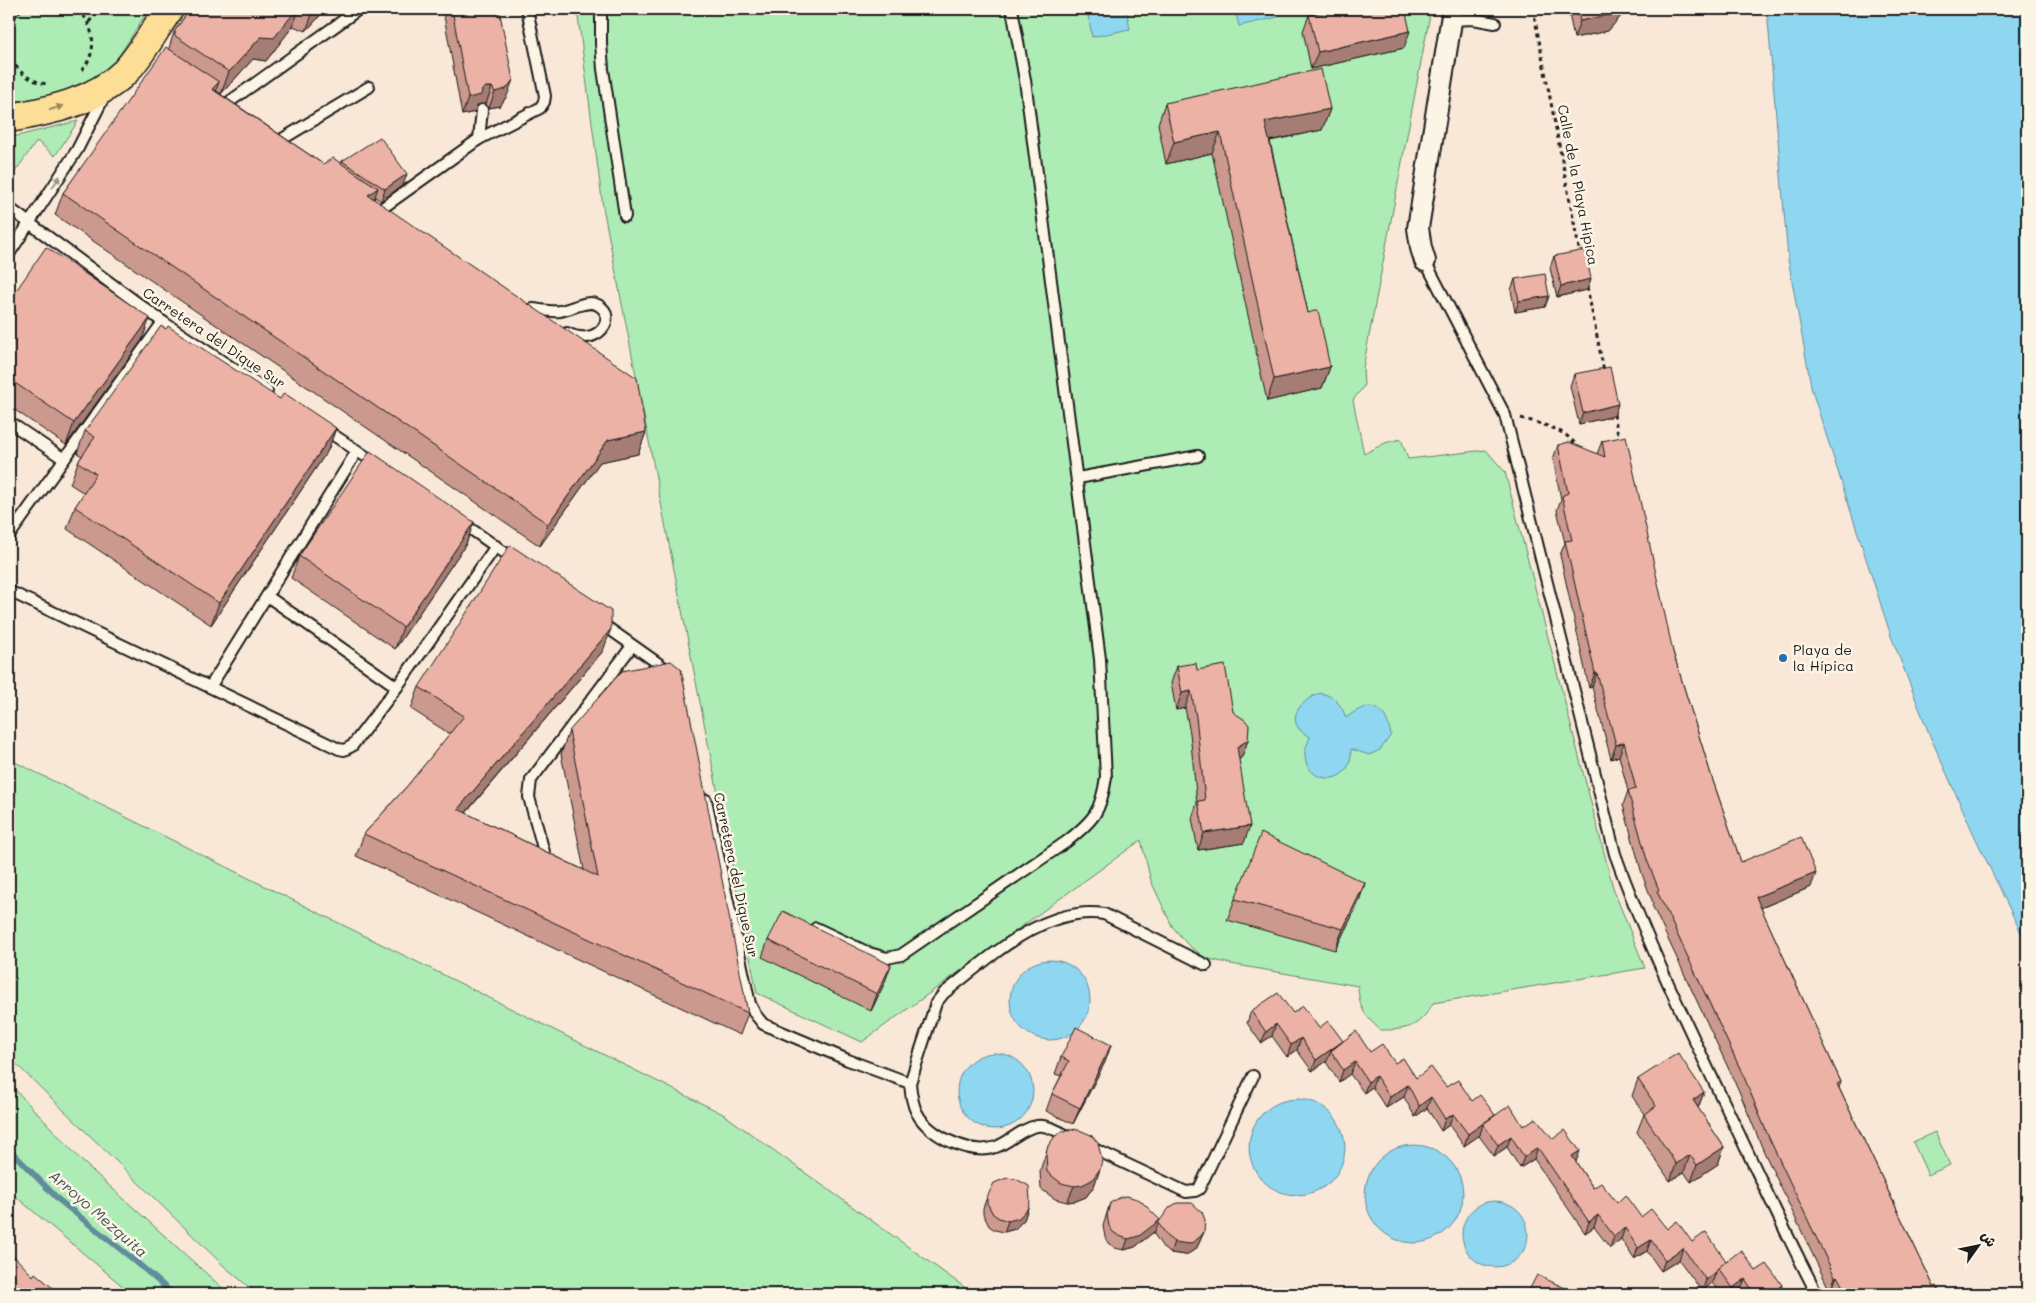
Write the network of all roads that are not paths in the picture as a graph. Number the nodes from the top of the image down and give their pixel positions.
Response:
1 (169, 9) edge
2 (359, 9) edge
3 (527, 9) edge
4 (601, 9) edge
5 (1012, 9) edge
6 (1452, 14) edge
7 (1495, 22) dead end
8 (110, 84) junction
9 (369, 87) dead end
10 (225, 105) edge
11 (482, 110) edge
12 (9, 118) edge
13 (479, 139) junction
14 (279, 141) edge
15 (9, 208) edge
16 (381, 209) edge
17 (625, 216) dead end
18 (29, 223) junction
19 (9, 254) edge
20 (1425, 261) joint
21 (163, 322) junction
22 (557, 326) joint
23 (276, 397) edge
24 (9, 422) edge
25 (317, 424) edge
26 (357, 451) junction
27 (1198, 456) dead end
28 (64, 459) junction
29 (382, 468) edge
30 (1078, 478) junction
31 (455, 518) edge
32 (9, 536) edge
33 (496, 546) junction
34 (520, 564) edge
35 (9, 591) edge
36 (267, 596) junction
37 (592, 616) edge
38 (632, 646) junction
39 (678, 679) edge
40 (210, 687) junction
41 (397, 687) junction
42 (704, 792) edge
43 (548, 868) edge
44 (806, 923) edge
45 (1206, 965) dead end
46 (1253, 1076) dead end
47 (910, 1084) junction
48 (1818, 1294) edge

1 - 8 main road
2 - 10 lane
3 - 13 lane
4 - 17 lane
5 - 30 lane
6 - 7 lane
6 - 20 street
12 -> 8 main road
18 -> 8 lane
9 - 14 lane
11 - 13 lane
13 - 16 lane
15 - 18 lane, Carretera del Dique Sur
18 - 19 lane
18 - 21 lane, Carretera del Dique Sur
20 - 48 lane
21 - 23 lane, Carretera del Dique Sur
21 - 28 lane
22 - 22 lane
24 - 28 lane
25 - 26 lane
26 - 29 lane
26 - 36 lane
27 - 30 lane
28 - 32 lane
30 - 44 lane
31 - 33 lane
33 - 34 lane
33 - 41 lane
35 - 40 lane
36 - 40 lane
36 - 41 lane
37 - 38 lane
38 - 39 lane
38 - 43 lane
40 - 41 lane
42 - 47 lane, Carretera del Dique Sur
45 - 47 lane
46 - 47 lane

